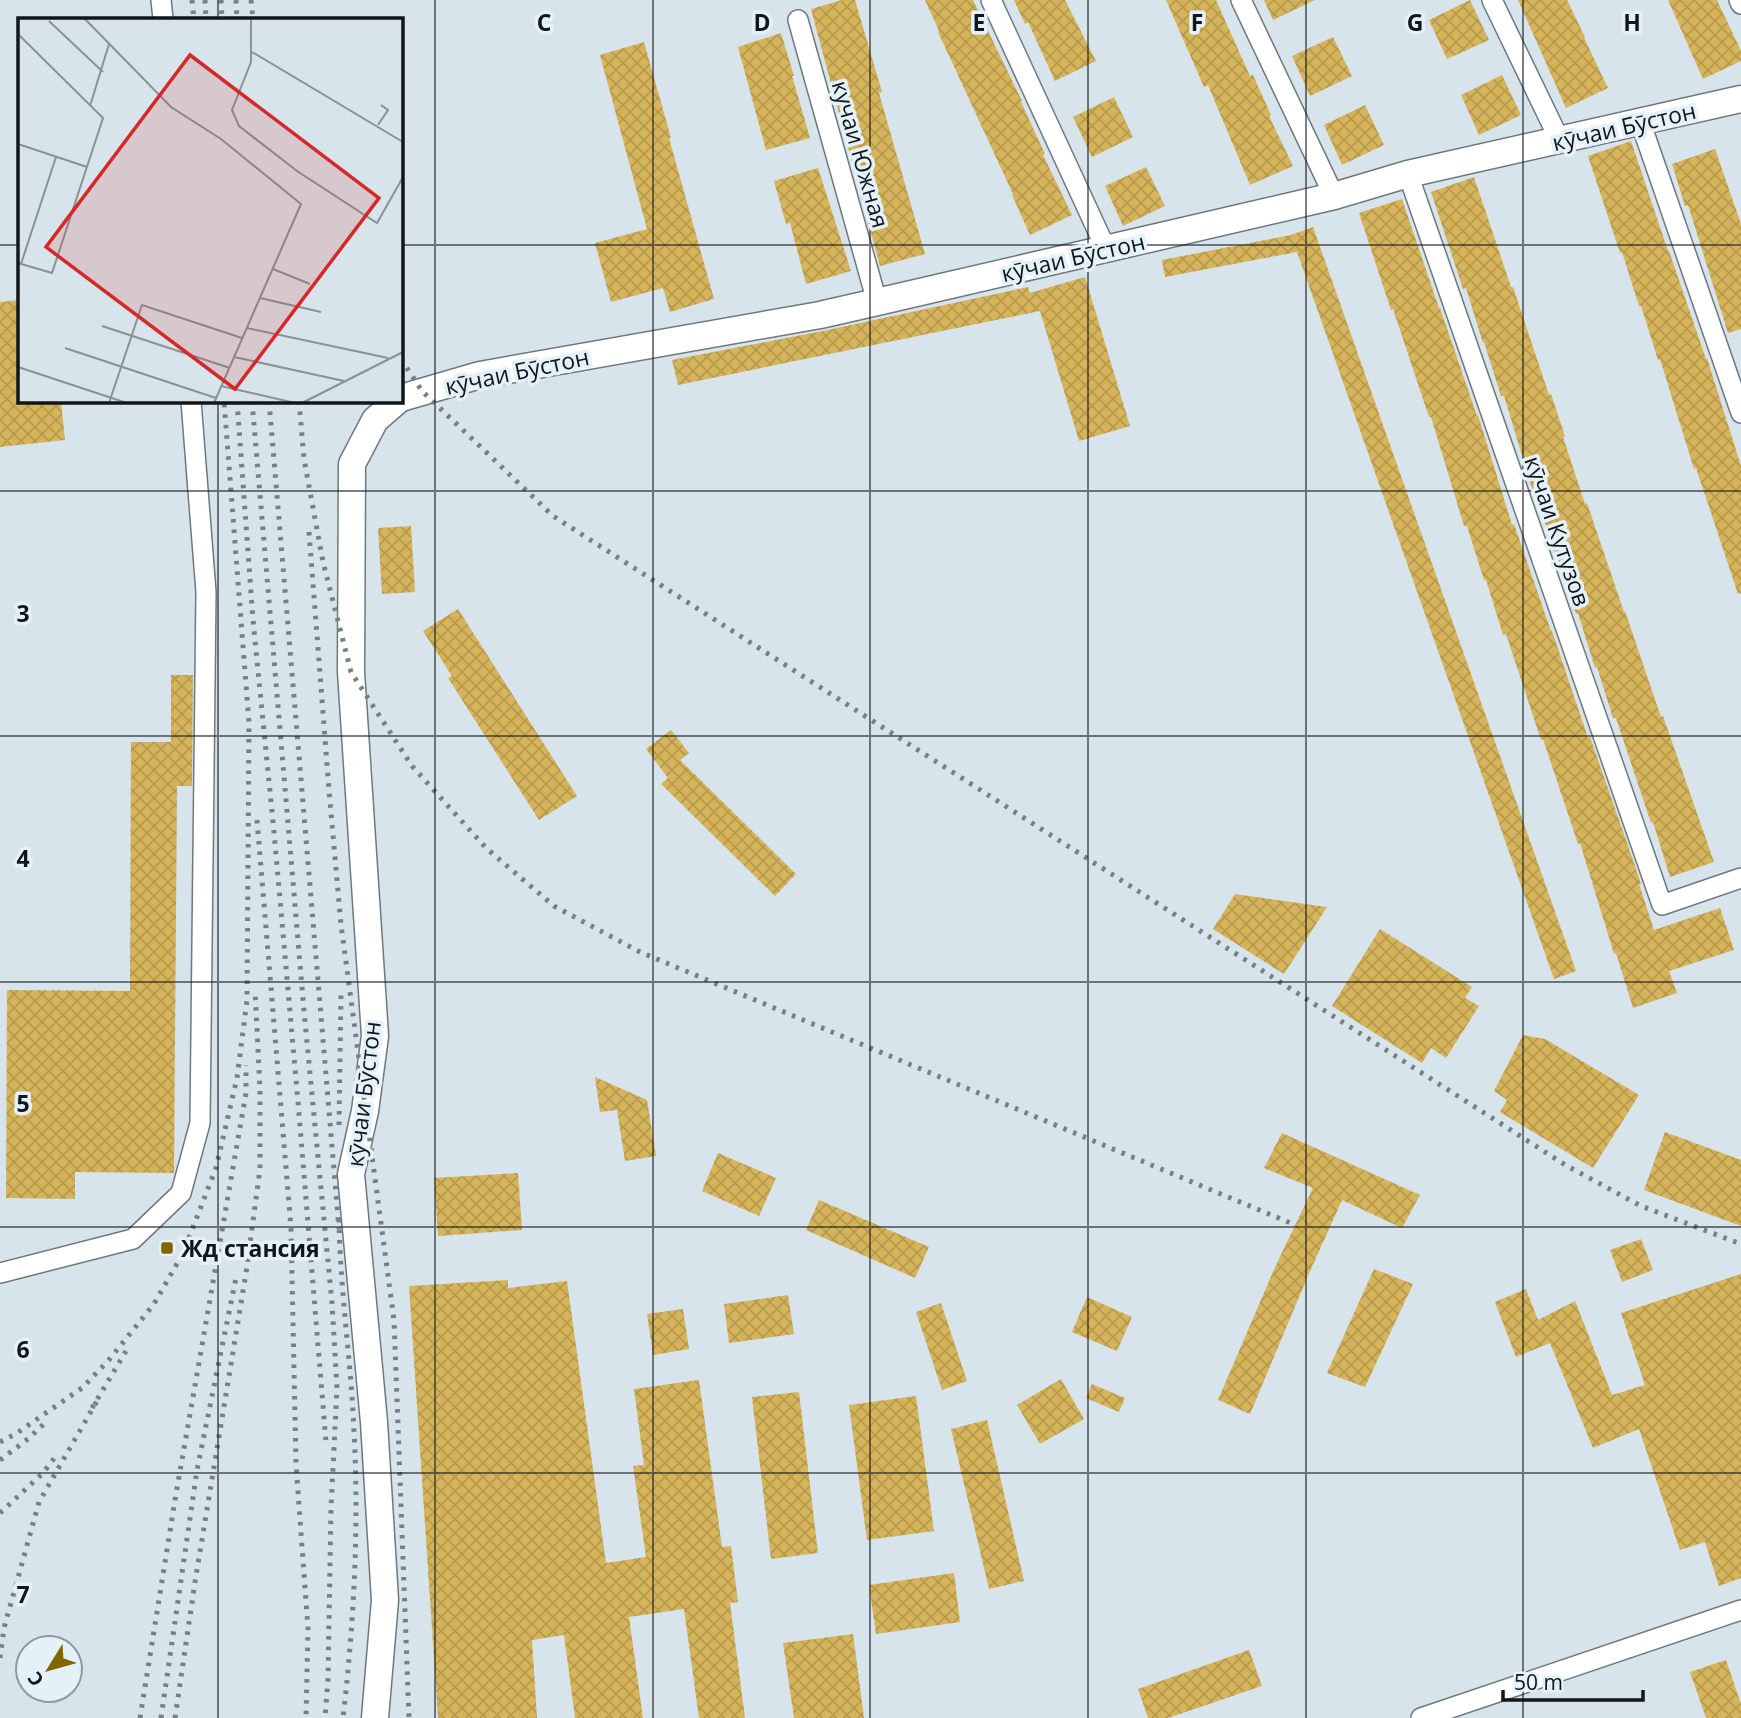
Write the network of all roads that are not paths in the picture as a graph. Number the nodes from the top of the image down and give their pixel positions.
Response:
1 (162, 0) edge
2 (991, 0) edge
3 (1241, 0) edge
4 (1492, 0) edge
5 (163, 18) edge
6 (799, 20) dead end
7 (1741, 99) edge
8 (1640, 121) junction
9 (1560, 141) junction
10 (1408, 174) junction
11 (1334, 196) junction
12 (1106, 249) junction
13 (877, 302) junction
14 (402, 398) edge
15 (191, 402) edge
16 (396, 402) edge
17 (1741, 413) edge
18 (1741, 878) edge
19 (0, 1273) edge
20 (1741, 1610) edge
21 (375, 1718) edge
22 (1421, 1718) edge

1 - 5 street
2 - 12 street
3 - 11 street
4 - 9 street
6 - 13 street, кучаи Южная
7 - 8 main road, кӯчаи Бӯстон
8 - 9 main road, кӯчаи Бӯстон
8 - 17 street
9 - 10 main road, кӯчаи Бӯстон
10 - 11 main road, кӯчаи Бӯстон
10 - 18 street, кӯчаи Кутузов
11 - 12 main road, кӯчаи Бӯстон
12 - 13 main road, кӯчаи Бӯстон
13 - 14 main road, кӯчаи Бӯстон
15 - 19 street
16 - 21 main road, кӯчаи Бӯстон
20 - 22 street

